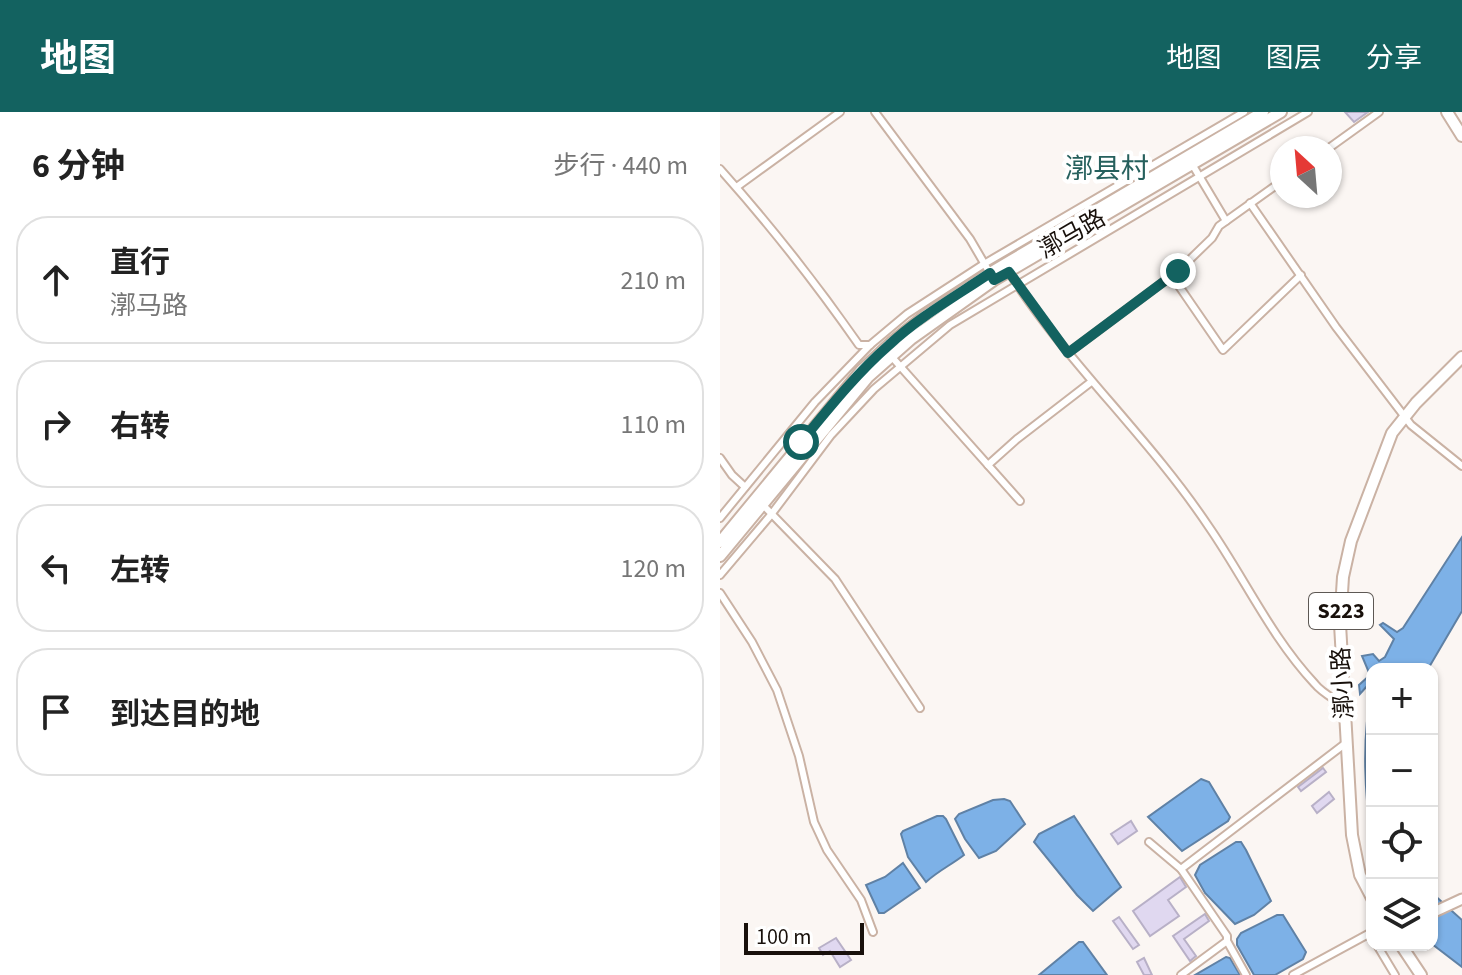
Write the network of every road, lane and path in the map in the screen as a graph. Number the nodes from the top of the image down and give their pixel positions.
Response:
1 (840, 112) edge
2 (875, 112) edge
3 (1242, 112) edge
4 (1263, 112) edge
5 (1281, 112) edge
6 (1308, 112) edge
7 (1379, 112) edge
8 (1447, 112) edge
9 (1462, 136) edge
10 (1342, 139) edge
11 (1192, 164) junction
12 (720, 169) edge
13 (1199, 177) junction
14 (738, 186) junction
15 (1270, 189) edge
16 (1250, 203) junction
17 (1226, 221) junction
18 (1009, 272) junction
19 (990, 273) junction
20 (1301, 275) junction
21 (1172, 276) junction
22 (1016, 284) junction
23 (870, 345) junction
24 (1068, 353) junction
25 (891, 356) junction
26 (1462, 357) edge
27 (899, 366) junction
28 (1091, 382) junction
29 (1404, 416) junction
30 (720, 458) edge
31 (988, 465) junction
32 (1462, 466) edge
33 (745, 487) junction
34 (1020, 501) dead end
35 (762, 504) junction
36 (772, 514) junction
37 (720, 518) edge
38 (720, 542) edge
39 (720, 556) edge
40 (720, 575) edge
41 (720, 593) edge
42 (1344, 706) junction
43 (920, 708) dead end
44 (1346, 743) junction
45 (1149, 842) dead end
46 (1181, 869) junction
47 (1366, 886) edge
48 (1458, 901) edge
49 (1438, 910) edge
50 (873, 932) dead end
51 (1366, 937) edge
52 (1227, 941) junction
53 (1381, 951) edge
54 (1405, 951) edge
55 (1181, 975) edge
56 (1246, 975) edge
57 (1293, 975) edge
58 (1395, 975) edge
59 (1421, 975) edge

1 - 14 street
2 - 19 street
3 - 19 street
4 - 19 main road, 漷马路
5 - 11 main road, 漷马路
6 - 13 street
7 - 10 street
8 - 9 main road
11 - 13 street
11 - 18 main road, 漷马路
12 - 14 street
13 - 17 street
13 - 22 street
14 - 23 street
15 - 16 street
16 - 17 street
16 - 20 street
17 - 21 street
18 - 19 main road, 漷马路
18 - 22 street
19 - 23 street
19 - 25 main road, 漷马路
19 - 38 main road, 漷马路
20 - 21 street
20 - 29 street
21 - 24 street
22 - 24 street
22 - 27 street
23 - 33 street
24 - 28 street
25 - 27 street
25 - 35 main road, 漷马路
26 - 29 main road, 漷小路 / S223
27 - 31 street
27 - 36 street
28 - 31 street
28 - 42 street
29 - 32 street
29 - 42 main road, 漷小路 / S223
30 - 33 street
31 - 34 street
33 - 37 street
35 - 36 street
35 - 39 main road, 漷马路
36 - 40 street
36 - 43 street
41 - 50 street
42 - 44 main road, 漷小路 / S223
44 - 46 street
44 - 47 main road, 漷小路 / S223
45 - 46 street
46 - 52 street
48 - 49 street
51 - 57 street
52 - 55 street
52 - 56 street
53 - 58 street
54 - 59 main road

